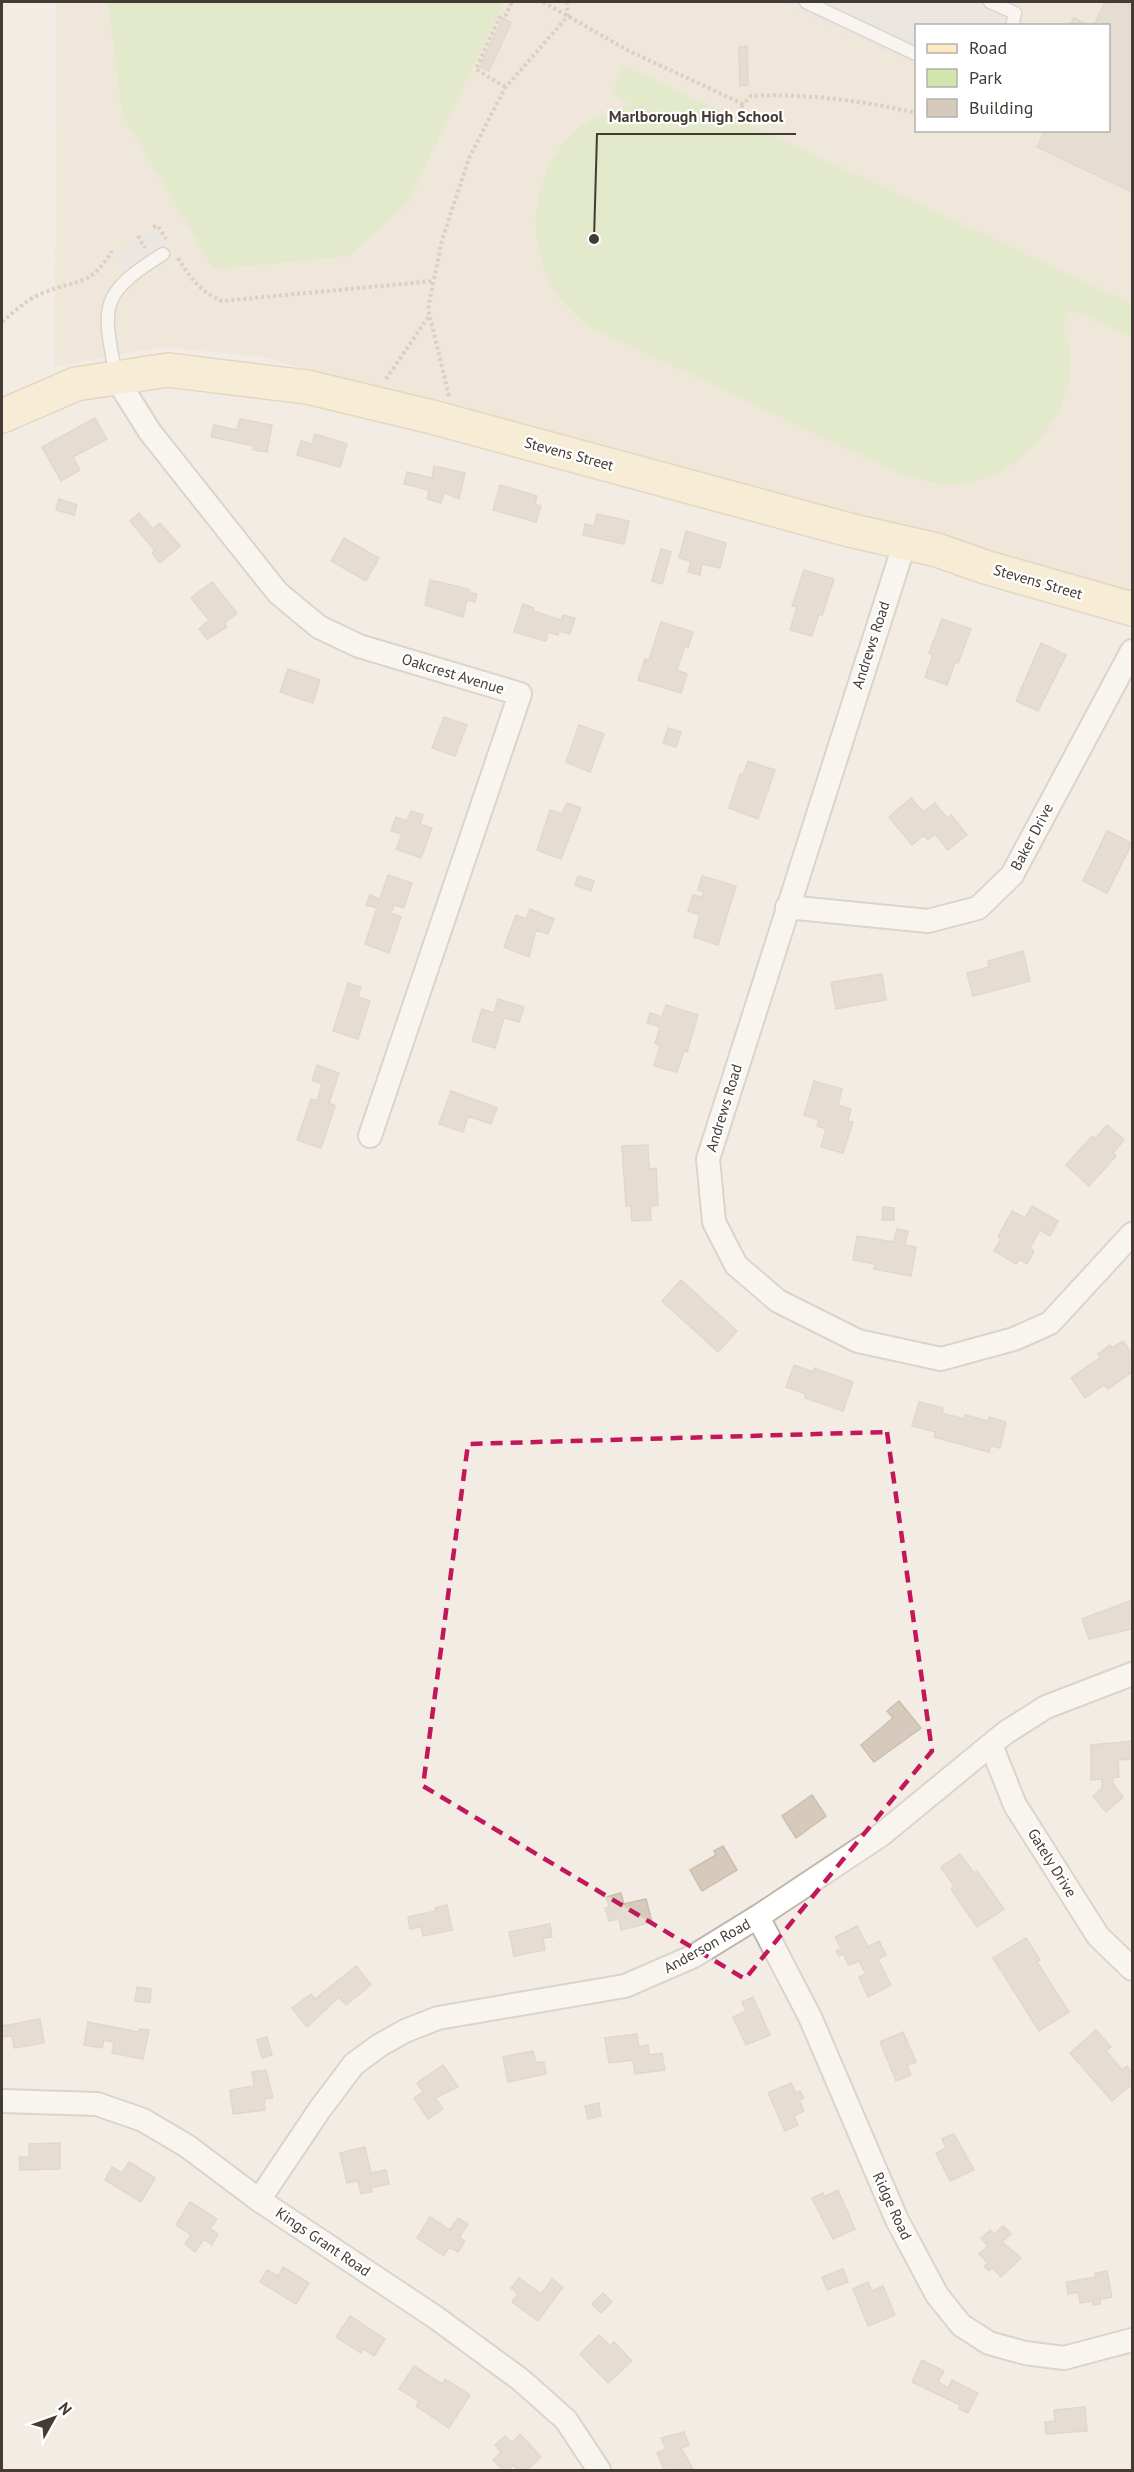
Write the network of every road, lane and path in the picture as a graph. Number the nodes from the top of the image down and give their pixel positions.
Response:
1 (512, 2) edge
2 (543, 2) edge
3 (567, 2) edge
4 (806, 2) edge
5 (990, 2) edge
6 (568, 16) junction
7 (1012, 24) edge
8 (915, 54) edge
9 (505, 88) junction
10 (743, 104) junction
11 (915, 113) edge
12 (737, 119) dead end
13 (153, 227) dead end
14 (169, 250) junction
15 (112, 251) dead end
16 (433, 281) junction
17 (430, 316) junction
18 (2, 322) edge
19 (116, 378) junction
20 (382, 382) dead end
21 (453, 401) dead end
22 (2, 416) edge
23 (905, 542) junction
24 (1132, 609) edge
25 (1132, 651) edge
26 (787, 907) junction
27 (370, 1136) dead end
28 (1132, 1234) edge
29 (1132, 1674) edge
30 (991, 1745) junction
31 (758, 1917) junction
32 (1132, 1969) edge
33 (2, 2101) edge
34 (259, 2200) junction
35 (1132, 2340) edge
36 (599, 2470) edge

1 - 9 path
2 - 6 path
3 - 6 path
4 - 8 lane
5 - 7 lane
6 - 9 path
6 - 10 path
9 - 16 path
10 - 11 path
10 - 12 path
13 - 14 path
14 - 16 path
14 - 19 lane
15 - 18 path
16 - 17 path
17 - 20 path
17 - 21 path
19 - 22 street, Stevens Street
19 - 23 street, Stevens Street
19 - 27 street, Oakcrest Avenue
23 - 24 street, Stevens Street
23 - 26 street, Andrews Road
25 - 26 street, Baker Drive
26 - 28 street, Andrews Road
29 - 30 street, Anderson Road
30 - 31 street, Anderson Road
30 - 32 street, Gately Drive
31 - 34 street, Anderson Road
31 - 35 street, Ridge Road
33 - 34 street, Kings Grant Road
34 - 36 street, Kings Grant Road

